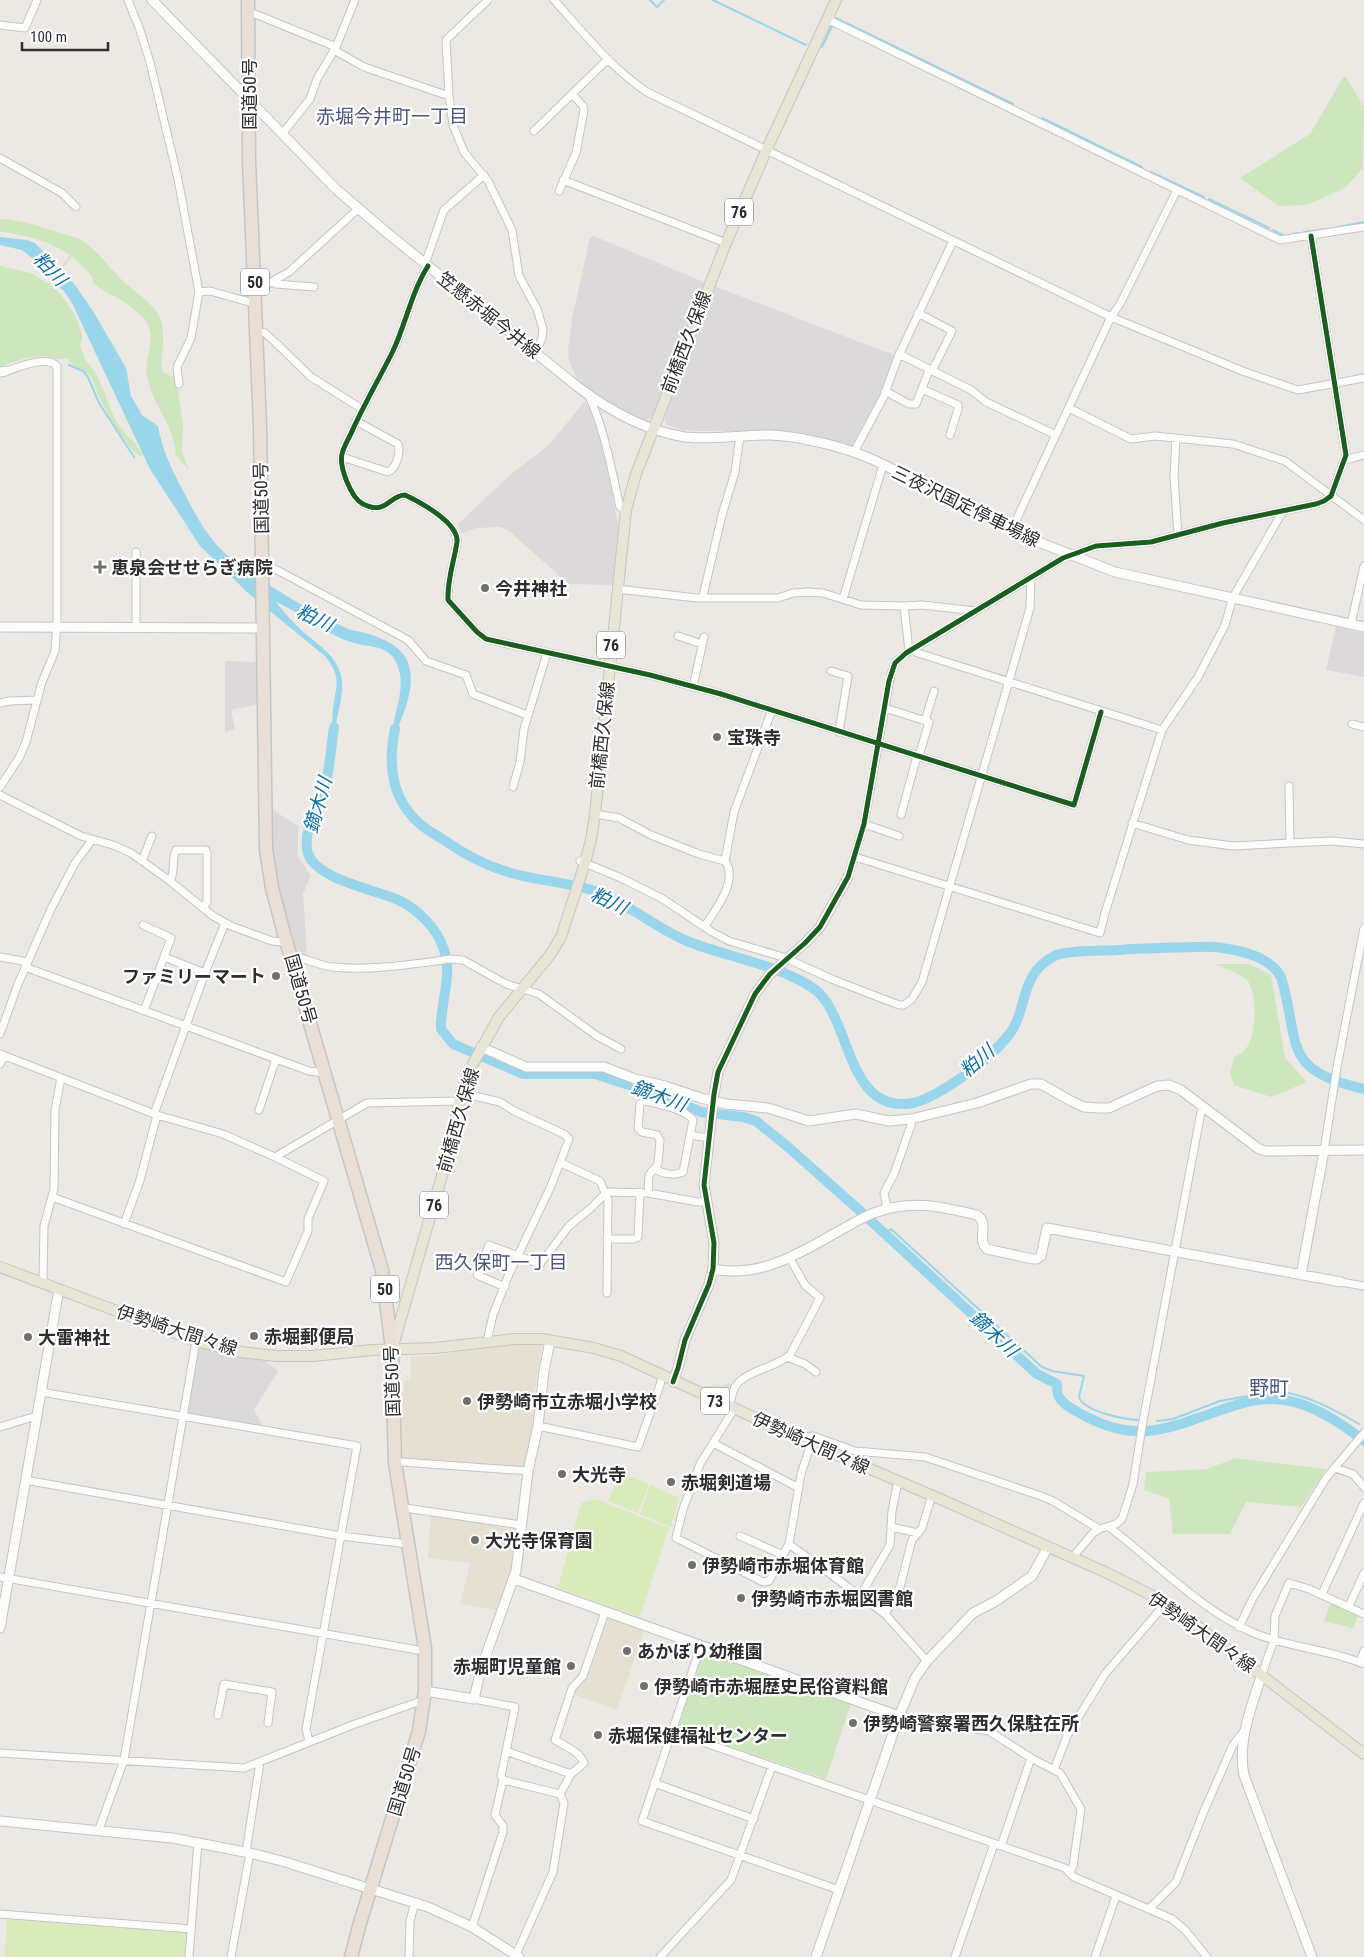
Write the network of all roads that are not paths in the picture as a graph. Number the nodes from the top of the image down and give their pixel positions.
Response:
1 (37, 0) edge
2 (128, 0) edge
3 (152, 0) edge
4 (248, 0) edge
5 (355, 0) edge
6 (488, 0) edge
7 (554, 0) edge
8 (836, 0) edge
9 (248, 14) junction
10 (827, 19) junction
11 (0, 25) edge
12 (335, 49) junction
13 (608, 59) junction
14 (572, 94) junction
15 (449, 96) junction
16 (250, 101) junction
17 (534, 131) dead end
18 (282, 134) junction
19 (767, 149) junction
20 (0, 158) edge
21 (484, 175) junction
22 (563, 180) junction
23 (559, 190) dead end
24 (1177, 190) junction
25 (76, 206) dead end
26 (358, 209) junction
27 (1364, 227) edge
28 (1311, 236) junction
29 (953, 241) junction
30 (726, 243) junction
31 (427, 265) junction
32 (273, 282) junction
33 (255, 286) junction
34 (314, 287) dead end
35 (199, 292) junction
36 (256, 304) junction
37 (918, 313) junction
38 (1111, 316) junction
39 (257, 331) junction
40 (536, 353) junction
41 (899, 354) junction
42 (3, 371) edge
43 (931, 371) junction
44 (1364, 378) edge
45 (1335, 383) junction
46 (179, 384) dead end
47 (922, 389) junction
48 (885, 391) junction
49 (588, 394) junction
50 (1069, 408) junction
51 (362, 409) junction
52 (356, 421) junction
53 (653, 428) junction
54 (950, 435) dead end
55 (1056, 435) junction
56 (740, 436) junction
57 (1176, 438) junction
58 (854, 452) junction
59 (1364, 455) edge
60 (342, 457) junction
61 (1345, 460) junction
62 (883, 465) junction
63 (1331, 496) junction
64 (626, 510) junction
65 (1283, 511) junction
66 (1364, 520) edge
67 (1012, 529) junction
68 (1178, 535) junction
69 (136, 552) dead end
70 (1069, 555) junction
71 (262, 563) junction
72 (1364, 566) edge
73 (1031, 578) junction
74 (617, 589) junction
75 (703, 596) junction
76 (1233, 597) junction
77 (843, 599) junction
78 (904, 606) junction
79 (976, 611) junction
80 (1351, 624) junction
81 (263, 625) junction
82 (56, 627) junction
83 (0, 628) edge
84 (136, 628) junction
85 (1364, 628) edge
86 (678, 636) dead end
87 (912, 650) junction
88 (547, 652) junction
89 (609, 666) junction
90 (831, 671) dead end
91 (1009, 682) junction
92 (693, 686) junction
93 (934, 691) dead end
94 (37, 700) junction
95 (0, 703) edge
96 (885, 708) junction
97 (772, 710) junction
98 (1101, 712) junction
99 (527, 715) junction
100 (925, 721) junction
101 (1352, 724) dead end
102 (1364, 727) edge
103 (1162, 730) junction
104 (839, 732) junction
105 (879, 744) junction
106 (918, 756) junction
107 (981, 777) junction
108 (3, 779) edge
109 (1289, 786) dead end
110 (0, 787) edge
111 (513, 787) dead end
112 (0, 795) edge
113 (595, 814) junction
114 (901, 815) dead end
115 (1132, 823) junction
116 (864, 824) junction
117 (152, 836) dead end
118 (900, 836) dead end
119 (92, 840) junction
120 (1290, 843) junction
121 (1364, 844) edge
122 (855, 857) junction
123 (142, 861) junction
124 (725, 861) junction
125 (583, 863) junction
126 (848, 877) joint
127 (170, 881) junction
128 (950, 887) junction
129 (203, 908) junction
130 (225, 923) junction
131 (142, 925) dead end
132 (704, 927) junction
133 (1364, 928) edge
134 (286, 941) junction
135 (0, 957) edge
136 (164, 957) junction
137 (291, 957) junction
138 (786, 960) junction
139 (27, 965) junction
140 (205, 973) junction
141 (522, 988) junction
142 (144, 1011) junction
143 (185, 1026) junction
144 (0, 1034) edge
145 (480, 1049) junction
146 (621, 1050) dead end
147 (2, 1055) edge
148 (276, 1059) junction
149 (0, 1064) edge
150 (325, 1073) junction
151 (61, 1078) junction
152 (460, 1097) junction
153 (713, 1103) junction
154 (1203, 1108) junction
155 (259, 1110) dead end
156 (155, 1115) junction
157 (338, 1118) junction
158 (911, 1119) junction
159 (690, 1135) junction
160 (709, 1138) junction
161 (1324, 1150) junction
162 (1364, 1150) edge
163 (275, 1156) junction
164 (561, 1163) junction
165 (655, 1169) junction
166 (644, 1193) junction
167 (606, 1194) junction
168 (52, 1197) junction
169 (706, 1202) junction
170 (887, 1208) junction
171 (124, 1224) junction
172 (608, 1239) junction
173 (1175, 1251) junction
174 (517, 1255) junction
175 (789, 1257) junction
176 (0, 1267) edge
177 (713, 1269) junction
178 (1301, 1275) junction
179 (42, 1282) junction
180 (1341, 1282) joint
181 (1364, 1286) edge
182 (505, 1287) junction
183 (59, 1288) junction
184 (607, 1293) dead end
185 (196, 1341) junction
186 (487, 1341) junction
187 (550, 1341) junction
188 (392, 1349) junction
189 (787, 1357) junction
190 (816, 1372) dead end
191 (662, 1377) junction
192 (673, 1382) junction
193 (41, 1392) junction
194 (731, 1408) junction
195 (36, 1416) junction
196 (184, 1417) junction
197 (538, 1426) junction
198 (0, 1427) edge
199 (1364, 1433) edge
200 (808, 1442) junction
201 (713, 1443) junction
202 (402, 1462) dead end
203 (1335, 1468) junction
204 (528, 1471) junction
205 (25, 1480) junction
206 (898, 1481) junction
207 (1364, 1487) edge
208 (799, 1488) junction
209 (932, 1496) junction
210 (1364, 1503) edge
211 (168, 1505) junction
212 (406, 1508) dead end
213 (521, 1525) junction
214 (892, 1527) junction
215 (1109, 1527) junction
216 (1099, 1529) junction
217 (918, 1533) junction
218 (341, 1536) junction
219 (740, 1536) dead end
220 (408, 1544) junction
221 (789, 1544) junction
222 (1048, 1547) junction
223 (782, 1555) junction
224 (1072, 1558) junction
225 (1364, 1573) edge
226 (4, 1577) edge
227 (514, 1579) junction
228 (1322, 1594) junction
229 (860, 1596) junction
230 (151, 1603) junction
231 (1166, 1603) junction
232 (1349, 1606) junction
233 (605, 1612) junction
234 (885, 1614) junction
235 (1364, 1614) edge
236 (1239, 1626) junction
237 (0, 1628) edge
238 (324, 1633) junction
239 (1274, 1640) junction
240 (701, 1645) junction
241 (425, 1648) junction
242 (1364, 1651) edge
243 (927, 1662) junction
244 (1362, 1663) edge
245 (1262, 1674) junction
246 (425, 1695) junction
247 (474, 1699) junction
248 (218, 1714) dead end
249 (899, 1716) junction
250 (268, 1723) dead end
251 (1246, 1728) junction
252 (671, 1732) junction
253 (309, 1741) junction
254 (506, 1751) junction
255 (0, 1754) edge
256 (1364, 1754) edge
257 (1031, 1758) junction
258 (124, 1760) junction
259 (260, 1762) junction
260 (772, 1766) junction
261 (1054, 1770) junction
262 (571, 1774) junction
263 (503, 1780) junction
264 (654, 1783) junction
265 (560, 1794) junction
266 (870, 1800) junction
267 (754, 1819) junction
268 (0, 1821) edge
269 (99, 1829) junction
270 (198, 1842) junction
271 (998, 1845) junction
272 (248, 1852) junction
273 (741, 1856) junction
274 (1070, 1872) junction
275 (370, 1889) junction
276 (839, 1890) junction
277 (1116, 1896) junction
278 (416, 1902) junction
279 (1150, 1909) junction
280 (0, 1914) edge
281 (472, 1927) junction
282 (191, 1929) junction
283 (516, 1956) edge
284 (189, 1957) edge
285 (231, 1957) edge
286 (351, 1957) edge
287 (409, 1957) edge
288 (660, 1957) edge
289 (816, 1957) edge
290 (955, 1957) edge
291 (1095, 1957) edge
292 (1207, 1957) edge
293 (1312, 1957) edge

1 - 11 street
2 - 35 street
3 - 16 street, 笠懸赤堀今井線
4 - 9 highway, 国道50号 / 50
5 - 12 street
6 - 15 street
7 - 13 street
8 - 10 main road, 前橋西久保線 / 76
9 - 12 street
9 - 16 highway, 国道50号 / 50
10 - 19 main road, 前橋西久保線 / 76
10 - 24 street
12 - 15 street
12 - 18 street
13 - 14 street
13 - 19 street
14 - 17 street
14 - 22 street
15 - 21 street
16 - 18 street, 笠懸赤堀今井線
16 - 33 highway, 国道50号 / 50
18 - 26 street, 笠懸赤堀今井線
19 - 29 street
19 - 30 main road, 前橋西久保線 / 76
20 - 25 street
21 - 31 street
21 - 40 street
22 - 23 street
22 - 30 street
24 - 28 street
24 - 38 street
26 - 31 street, 笠懸赤堀今井線
26 - 32 street
27 - 28 street
28 - 45 street
29 - 37 street
29 - 38 street
30 - 53 main road, 前橋西久保線 / 76
31 - 40 street, 笠懸赤堀今井線
31 - 51 street
32 - 33 street
32 - 34 street
33 - 36 highway, 国道50号 / 50
35 - 36 street
35 - 46 street
36 - 39 highway, 国道50号 / 50
37 - 41 street
37 - 43 street
38 - 45 street
38 - 50 street
39 - 51 street
39 - 71 highway, 国道50号 / 50
40 - 49 street, 笠懸赤堀今井線
41 - 43 street
41 - 48 street
42 - 82 street
43 - 47 street
43 - 55 street
44 - 45 street
45 - 61 street
47 - 48 street
47 - 54 street
48 - 58 street
49 - 53 street, 笠懸赤堀今井線
49 - 64 street
50 - 55 street
50 - 57 street
51 - 52 street
52 - 60 street
52 - 60 street
53 - 56 street, 三夜沢国定停車場線
53 - 64 main road, 前橋西久保線 / 76
55 - 67 street
56 - 58 street, 三夜沢国定停車場線
56 - 75 street
57 - 63 street
57 - 68 street
58 - 62 street, 三夜沢国定停車場線
59 - 61 street
60 - 88 street
61 - 63 street
62 - 67 street, 三夜沢国定停車場線
62 - 77 street
63 - 65 street
63 - 66 street
64 - 74 main road, 前橋西久保線 / 76
65 - 68 street
65 - 76 street
67 - 70 street, 三夜沢国定停車場線
68 - 70 street
69 - 84 street
70 - 73 street
70 - 76 street, 三夜沢国定停車場線
71 - 81 highway, 国道50号 / 50
71 - 99 street
72 - 80 street
73 - 79 street
73 - 91 street
74 - 75 street
74 - 89 main road, 前橋西久保線 / 76
75 - 77 street
76 - 80 street, 三夜沢国定停車場線
76 - 103 street
77 - 78 street
78 - 79 street
78 - 87 street
79 - 87 street
80 - 85 street, 三夜沢国定停車場線
81 - 84 street
81 - 134 highway, 国道50号 / 50
82 - 83 street
82 - 84 street
82 - 94 street
86 - 92 street
87 - 91 street
87 - 96 street
88 - 89 street
88 - 99 street
89 - 92 street
89 - 113 main road, 前橋西久保線 / 76
90 - 104 street
91 - 98 street
91 - 107 street
92 - 97 street
93 - 100 street
94 - 95 street
94 - 108 street
96 - 100 street
96 - 105 street
97 - 104 street
97 - 124 street
98 - 103 street
98 - 107 street
99 - 111 street
100 - 106 street
101 - 102 street
103 - 115 street
104 - 105 street
105 - 106 street
105 - 116 street
106 - 107 street
106 - 114 street
107 - 128 street
108 - 110 street
109 - 120 street
112 - 119 street
113 - 124 street
113 - 125 main road, 前橋西久保線 / 76
115 - 120 street
115 - 128 street
116 - 118 street
116 - 122 street
117 - 123 street
119 - 123 street
119 - 139 street
120 - 121 street
122 - 126 street
122 - 128 street
123 - 127 street
124 - 132 street
125 - 132 street
125 - 141 main road, 前橋西久保線 / 76
126 - 138 street
127 - 129 street
127 - 129 street
128 - 138 street
129 - 130 street
130 - 134 street
130 - 140 street
131 - 136 street
132 - 138 street
133 - 161 street
134 - 137 highway, 国道50号 / 50
135 - 139 street
136 - 140 street
136 - 142 street
137 - 141 street
137 - 150 highway, 国道50号 / 50
138 - 153 street
139 - 142 street
139 - 144 street
140 - 143 street
141 - 145 main road, 前橋西久保線 / 76
141 - 146 street
142 - 143 street
143 - 148 street
143 - 156 street
145 - 152 main road, 前橋西久保線 / 76
145 - 153 street
147 - 149 street
147 - 151 street
148 - 150 street
148 - 155 street
150 - 157 highway, 国道50号 / 50
151 - 156 street
151 - 168 street
152 - 157 street
152 - 164 street
152 - 188 main road, 前橋西久保線 / 76
153 - 158 street
153 - 160 street
154 - 158 street
154 - 161 street
154 - 173 street
156 - 163 street
156 - 171 street
157 - 163 street
157 - 188 highway, 国道50号 / 50
158 - 170 street
159 - 160 street
159 - 165 street
159 - 165 street
160 - 169 street
161 - 162 street
161 - 178 street
163 - 171 street
164 - 167 street
164 - 174 street
165 - 166 street
166 - 167 street
166 - 169 street
166 - 172 street
167 - 172 street
167 - 174 street
168 - 171 street
168 - 179 street
169 - 177 street
170 - 173 street
170 - 175 street
172 - 184 street
173 - 178 street
173 - 215 street
174 - 182 street
174 - 182 street
175 - 177 street
175 - 189 street
176 - 179 main road, 伊勢崎大間々線 / 73
177 - 192 street
178 - 180 street
179 - 183 main road, 伊勢崎大間々線 / 73
180 - 181 street
182 - 186 street
183 - 185 main road, 伊勢崎大間々線 / 73
183 - 193 street
185 - 188 main road, 伊勢崎大間々線 / 73
185 - 196 street
186 - 187 main road, 伊勢崎大間々線 / 73
186 - 188 main road, 伊勢崎大間々線 / 73
187 - 191 main road, 伊勢崎大間々線 / 73
187 - 197 street
188 - 220 highway, 国道50号 / 50
189 - 190 street
189 - 194 street
191 - 192 main road, 伊勢崎大間々線 / 73
191 - 197 street
192 - 194 main road, 伊勢崎大間々線 / 73
193 - 195 street
193 - 196 street
194 - 200 main road, 伊勢崎大間々線 / 73
194 - 201 street
195 - 198 street
195 - 205 street
196 - 211 street
196 - 218 street
197 - 204 street
199 - 203 street
200 - 206 main road, 伊勢崎大間々線 / 73
200 - 208 street
200 - 216 street
201 - 208 street
201 - 223 street
202 - 204 street
203 - 207 street
203 - 236 street
204 - 213 street
205 - 211 street
205 - 226 street
206 - 209 main road, 伊勢崎大間々線 / 73
206 - 214 street
208 - 221 street
209 - 217 street
209 - 222 main road, 伊勢崎大間々線 / 73
210 - 228 street
211 - 218 street
211 - 230 street
212 - 213 street
213 - 227 street
214 - 217 street
214 - 229 street
215 - 216 street
215 - 236 street
216 - 224 street
217 - 234 street
218 - 220 street
218 - 238 street
219 - 223 street
220 - 241 highway, 国道50号 / 50
221 - 223 street
221 - 229 street
222 - 224 main road, 伊勢崎大間々線 / 73
222 - 243 street
224 - 231 main road, 伊勢崎大間々線 / 73
225 - 232 street
226 - 230 street
226 - 237 street
227 - 233 street
227 - 247 street
228 - 232 street
228 - 239 street
229 - 234 street
230 - 238 street
230 - 258 street
231 - 245 main road, 伊勢崎大間々線 / 73
231 - 261 street
232 - 235 street
233 - 240 street
233 - 262 street
234 - 243 street
236 - 239 street
238 - 241 street
238 - 253 street
239 - 244 street
239 - 245 street
240 - 249 street
240 - 252 street
241 - 246 highway, 国道50号 / 50
242 - 244 street
243 - 249 street
245 - 251 street
245 - 256 main road, 伊勢崎大間々線 / 73
246 - 247 street
246 - 253 street
246 - 275 highway, 国道50号 / 50
247 - 254 street
248 - 250 street
249 - 257 street
249 - 266 street
251 - 279 street
251 - 293 street
252 - 260 street
252 - 264 street
253 - 259 street
254 - 262 street
254 - 263 street
255 - 258 street
257 - 261 street
257 - 271 street
258 - 259 street
258 - 269 street
259 - 272 street
260 - 266 street
260 - 267 street
261 - 274 street
262 - 265 street
263 - 265 street
263 - 281 street
264 - 267 street
264 - 273 street
265 - 283 street
266 - 271 street
266 - 276 street
267 - 273 street
268 - 269 street
269 - 270 street
270 - 272 street
270 - 282 street
271 - 274 street
271 - 290 street
272 - 275 street
272 - 285 street
273 - 276 street
273 - 288 street
274 - 277 street
275 - 278 street
275 - 286 highway, 国道50号 / 50
276 - 289 street
277 - 279 street
277 - 291 street
278 - 281 street
278 - 287 street
279 - 292 street
280 - 282 street
281 - 283 street
282 - 284 street

